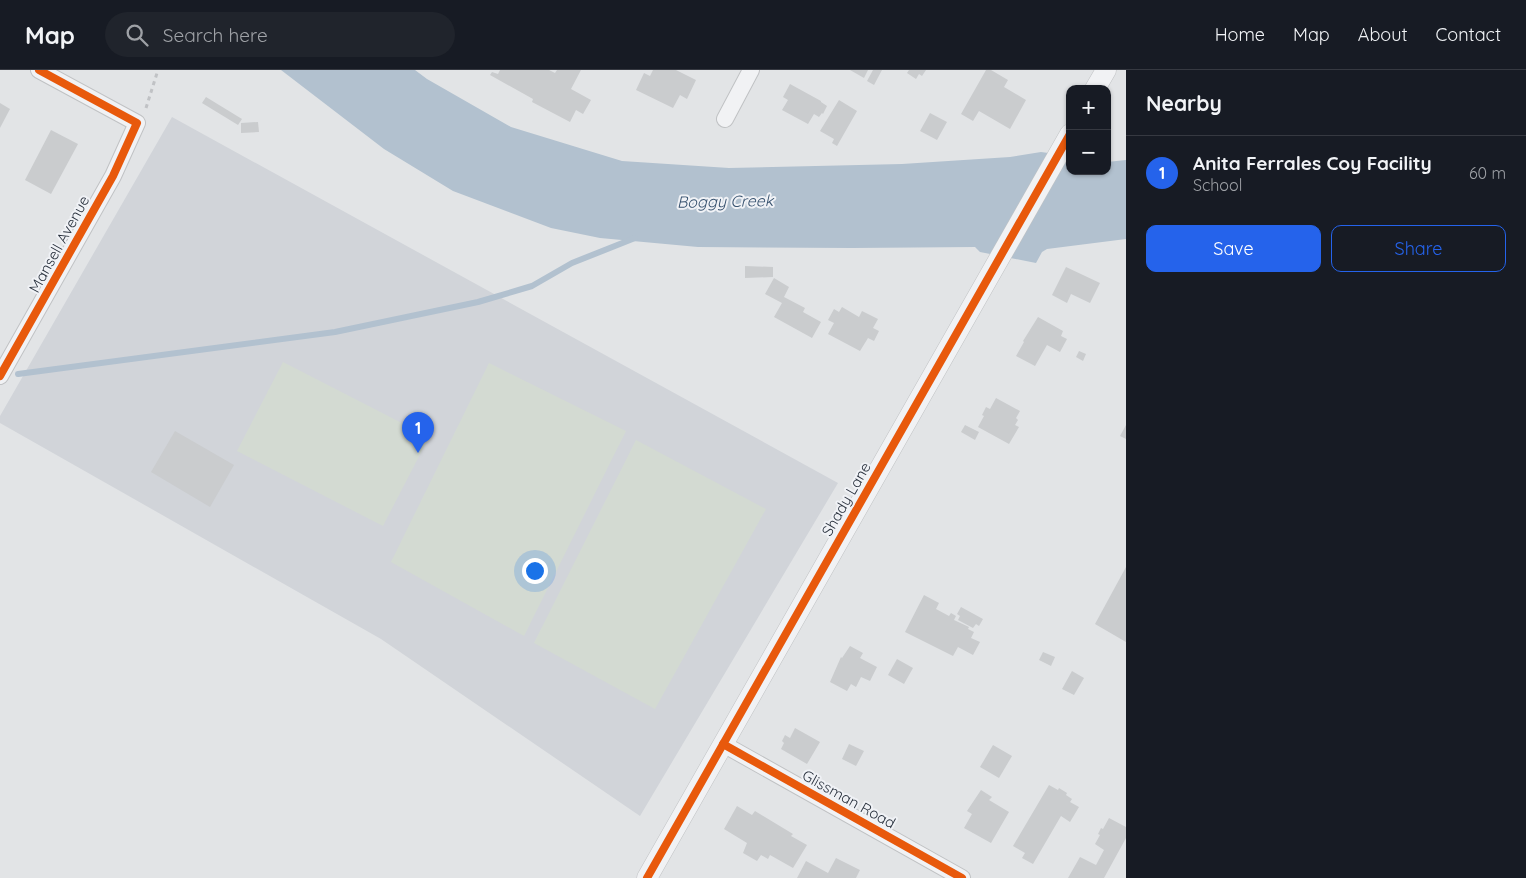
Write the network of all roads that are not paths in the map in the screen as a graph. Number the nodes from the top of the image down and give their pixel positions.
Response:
1 (39, 70) edge
2 (751, 70) edge
3 (1106, 70) edge
4 (1097, 85) edge
5 (725, 119) dead end
6 (1066, 141) edge
7 (5, 357) edge
8 (0, 376) edge
9 (723, 744) junction
10 (646, 878) edge
11 (962, 878) edge

1 - 7 street, Mansell Avenue
2 - 5 street
3 - 4 street
6 - 9 street, Shady Lane
7 - 8 street, Mansell Avenue
9 - 10 street, Shady Lane
9 - 11 street, Glissman Road

